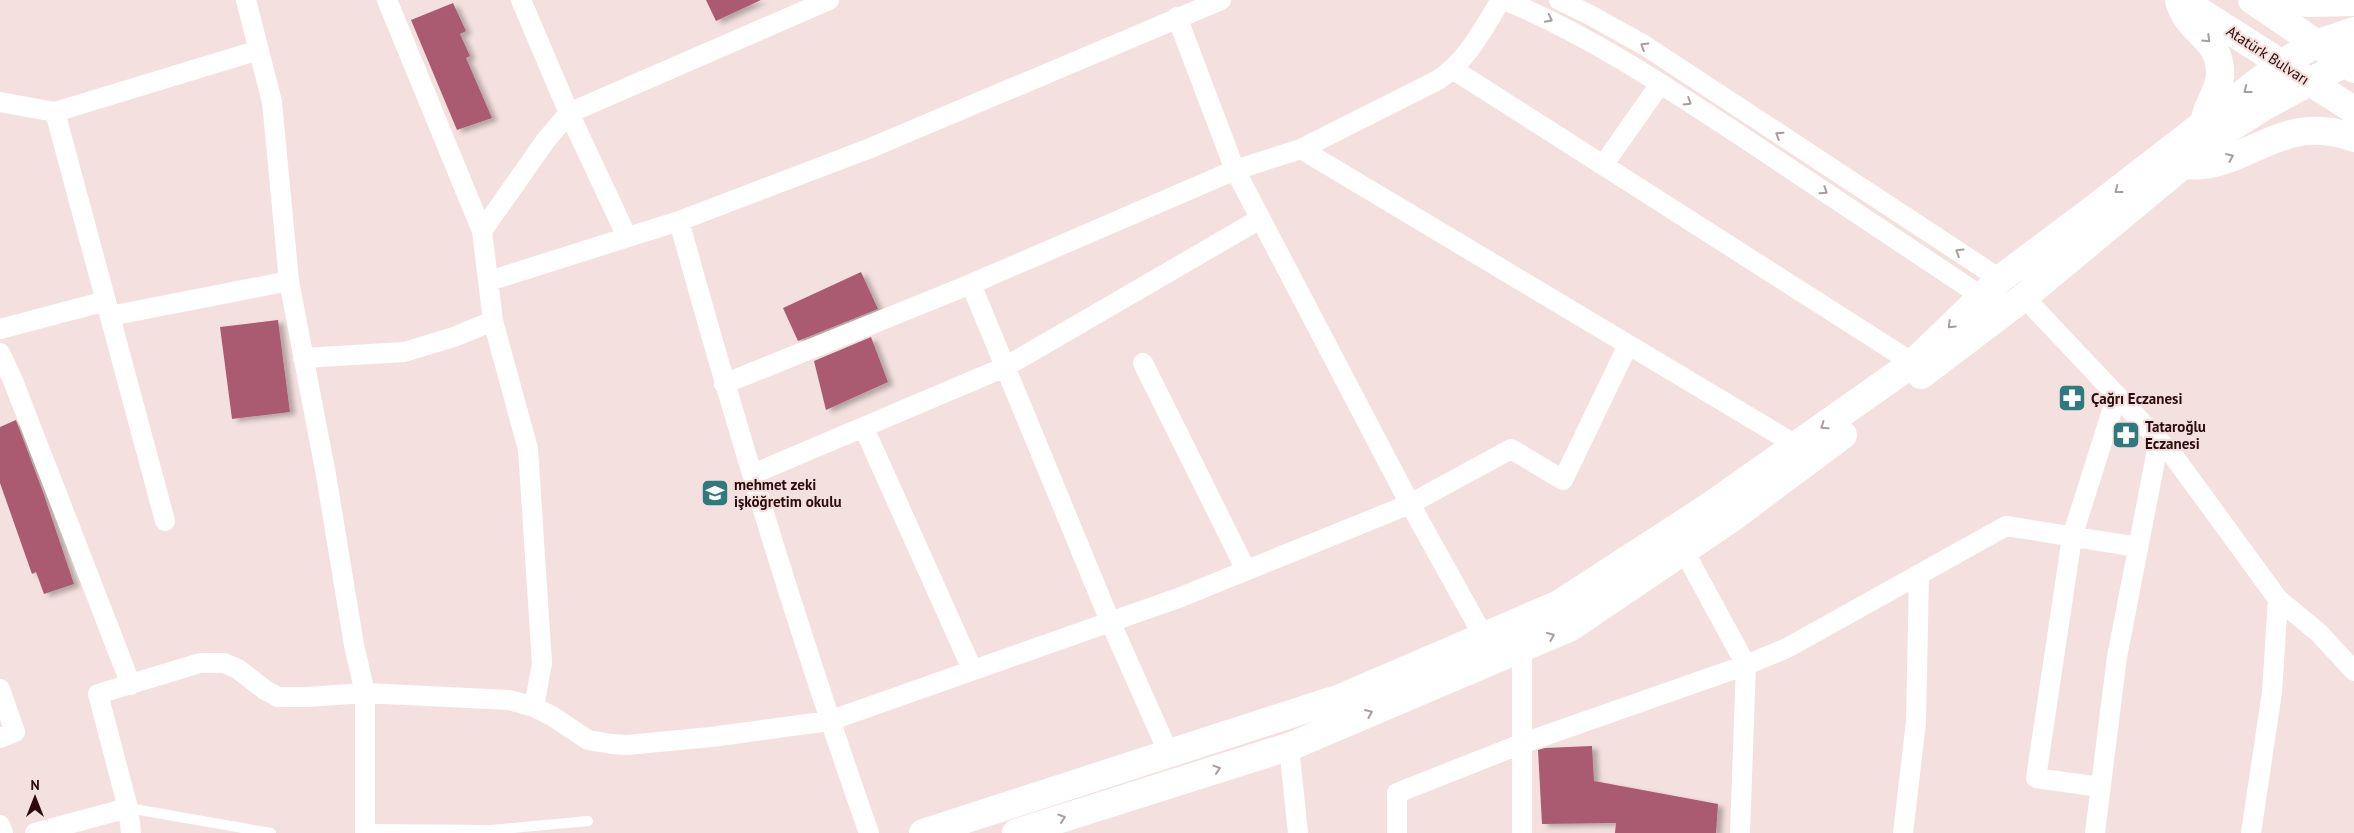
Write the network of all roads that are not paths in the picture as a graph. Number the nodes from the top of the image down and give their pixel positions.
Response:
1 (246, 0) edge
2 (387, 0) edge
3 (520, 0) edge
4 (829, 0) edge
5 (1221, 0) edge
6 (1502, 0) edge
7 (1559, 0) edge
8 (2181, 0) edge
9 (2253, 0) edge
10 (2354, 2) edge
11 (1177, 18) junction
12 (2354, 31) edge
13 (2316, 44) junction
14 (259, 50) junction
15 (2282, 63) junction
16 (2350, 64) edge
17 (1454, 70) junction
18 (2309, 81) junction
19 (1660, 84) junction
20 (0, 102) edge
21 (2354, 110) edge
22 (55, 112) junction
23 (569, 114) junction
24 (2204, 124) junction
25 (2354, 138) edge
26 (1301, 149) junction
27 (1604, 164) junction
28 (2183, 165) junction
29 (1235, 170) junction
30 (1260, 219) junction
31 (679, 221) junction
32 (482, 231) junction
33 (628, 237) junction
34 (288, 282) junction
35 (489, 282) junction
36 (971, 284) junction
37 (1991, 287) junction
38 (2024, 297) junction
39 (108, 308) junction
40 (493, 321) junction
41 (0, 329) edge
42 (1628, 345) junction
43 (0, 353) edge
44 (303, 358) junction
45 (1144, 362) dead end
46 (1913, 362) junction
47 (1005, 367) junction
48 (724, 384) junction
49 (2116, 395) junction
50 (864, 428) junction
51 (2159, 440) junction
52 (1796, 445) junction
53 (753, 474) junction
54 (1410, 504) junction
55 (164, 521) dead end
56 (2072, 537) junction
57 (2138, 547) junction
58 (1684, 551) junction
59 (1246, 570) junction
60 (1919, 574) junction
61 (2278, 600) junction
62 (1110, 621) junction
63 (1484, 637) junction
64 (1522, 648) junction
65 (1746, 665) junction
66 (972, 669) junction
67 (2354, 671) edge
68 (131, 685) junction
69 (0, 688) edge
70 (365, 693) junction
71 (534, 707) junction
72 (829, 721) junction
73 (0, 738) edge
74 (1521, 744) junction
75 (1289, 747) junction
76 (1169, 754) junction
77 (2100, 787) junction
78 (128, 808) junction
79 (588, 821) dead end
80 (0, 825) edge
81 (365, 831) edge
82 (3, 833) edge
83 (35, 833) edge
84 (131, 833) edge
85 (270, 833) edge
86 (869, 833) edge
87 (923, 833) edge
88 (1016, 833) edge
89 (1298, 833) edge
90 (1397, 833) edge
91 (1522, 833) edge
92 (1740, 833) edge
93 (1903, 833) edge
94 (2095, 833) edge
95 (2251, 833) edge

1 - 14 street
2 - 32 street
3 - 23 street
4 - 23 street
5 - 11 street
6 - 17 street
6 -> 19 street
37 -> 7 street
8 - 15 main road, Atatürk Bulvarı
8 -> 24 main road
9 - 10 main road
9 - 13 main road
11 - 29 street
11 - 31 street
12 - 13 main road
13 - 15 main road
13 - 16 main road
14 - 22 street
14 - 34 street
15 - 18 main road, Atatürk Bulvarı
15 -> 24 main road
16 - 18 main road
17 - 26 street
17 - 27 street
18 - 21 main road, Atatürk Bulvarı
18 - 28 main road
19 - 27 street
19 -> 37 street
20 - 22 street
22 - 39 street
23 - 32 street
23 - 33 street
24 -> 37 main road
28 -> 25 main road
26 - 29 street
26 - 42 street
27 - 46 street
28 - 38 main road
29 - 30 street
29 - 36 street
30 - 47 street
30 - 54 street
31 - 33 street
31 - 48 street
32 - 35 street
33 - 35 street
34 - 39 street
34 - 44 street
35 - 40 street
36 - 47 street
36 - 48 street
37 -> 46 main road
38 - 49 street
38 - 58 main road
39 - 41 street
39 - 55 street
40 - 44 street
40 - 71 street
42 - 52 street
42 - 54 street
43 - 68 street
44 - 70 street
45 - 59 street
46 -> 52 main road
47 - 50 street
47 - 62 street
48 - 53 street
49 - 51 street
49 - 56 street
50 - 53 street
50 - 66 street
51 - 57 street
51 - 61 street
52 - 63 main road
53 - 72 street
54 - 59 street
54 - 63 street
56 - 57 street
56 - 60 street
56 - 77 street
57 - 77 street
64 -> 58 main road
58 - 65 street
59 - 62 street
60 - 65 street
60 - 93 street
61 - 67 street
61 - 95 street
62 - 66 street
62 - 76 street
63 - 76 main road
64 - 74 street
75 -> 64 main road
65 - 74 street
65 - 92 street
66 - 72 street
68 - 70 street
68 - 78 street
69 - 73 street
70 - 71 street
70 - 81 street
71 - 72 street
72 - 86 street
74 - 90 street
74 - 91 street
88 -> 75 main road
75 - 89 street
76 - 87 main road
77 - 94 street
78 - 83 street
78 - 84 street
78 - 85 lane
79 - 81 lane
80 - 82 street

